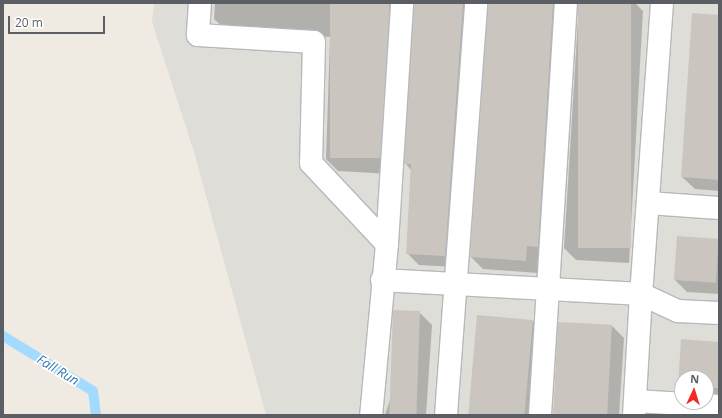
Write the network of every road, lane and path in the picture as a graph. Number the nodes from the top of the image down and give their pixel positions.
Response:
1 (200, 3) edge
2 (402, 3) edge
3 (476, 3) edge
4 (566, 3) edge
5 (662, 3) edge
6 (648, 203) junction
7 (719, 208) edge
8 (387, 244) junction
9 (382, 280) junction
10 (456, 284) junction
11 (548, 289) junction
12 (641, 294) junction
13 (719, 313) edge
14 (719, 406) edge
15 (635, 408) edge
16 (371, 415) edge
17 (446, 415) edge
18 (540, 415) edge

1 - 8 lane
2 - 8 lane
3 - 10 lane
4 - 11 lane
5 - 6 lane
6 - 7 lane
6 - 12 lane
8 - 9 lane
9 - 10 lane
9 - 16 lane
10 - 11 lane
10 - 17 lane
11 - 12 lane
11 - 18 lane
12 - 13 lane
12 - 15 lane
14 - 15 lane

